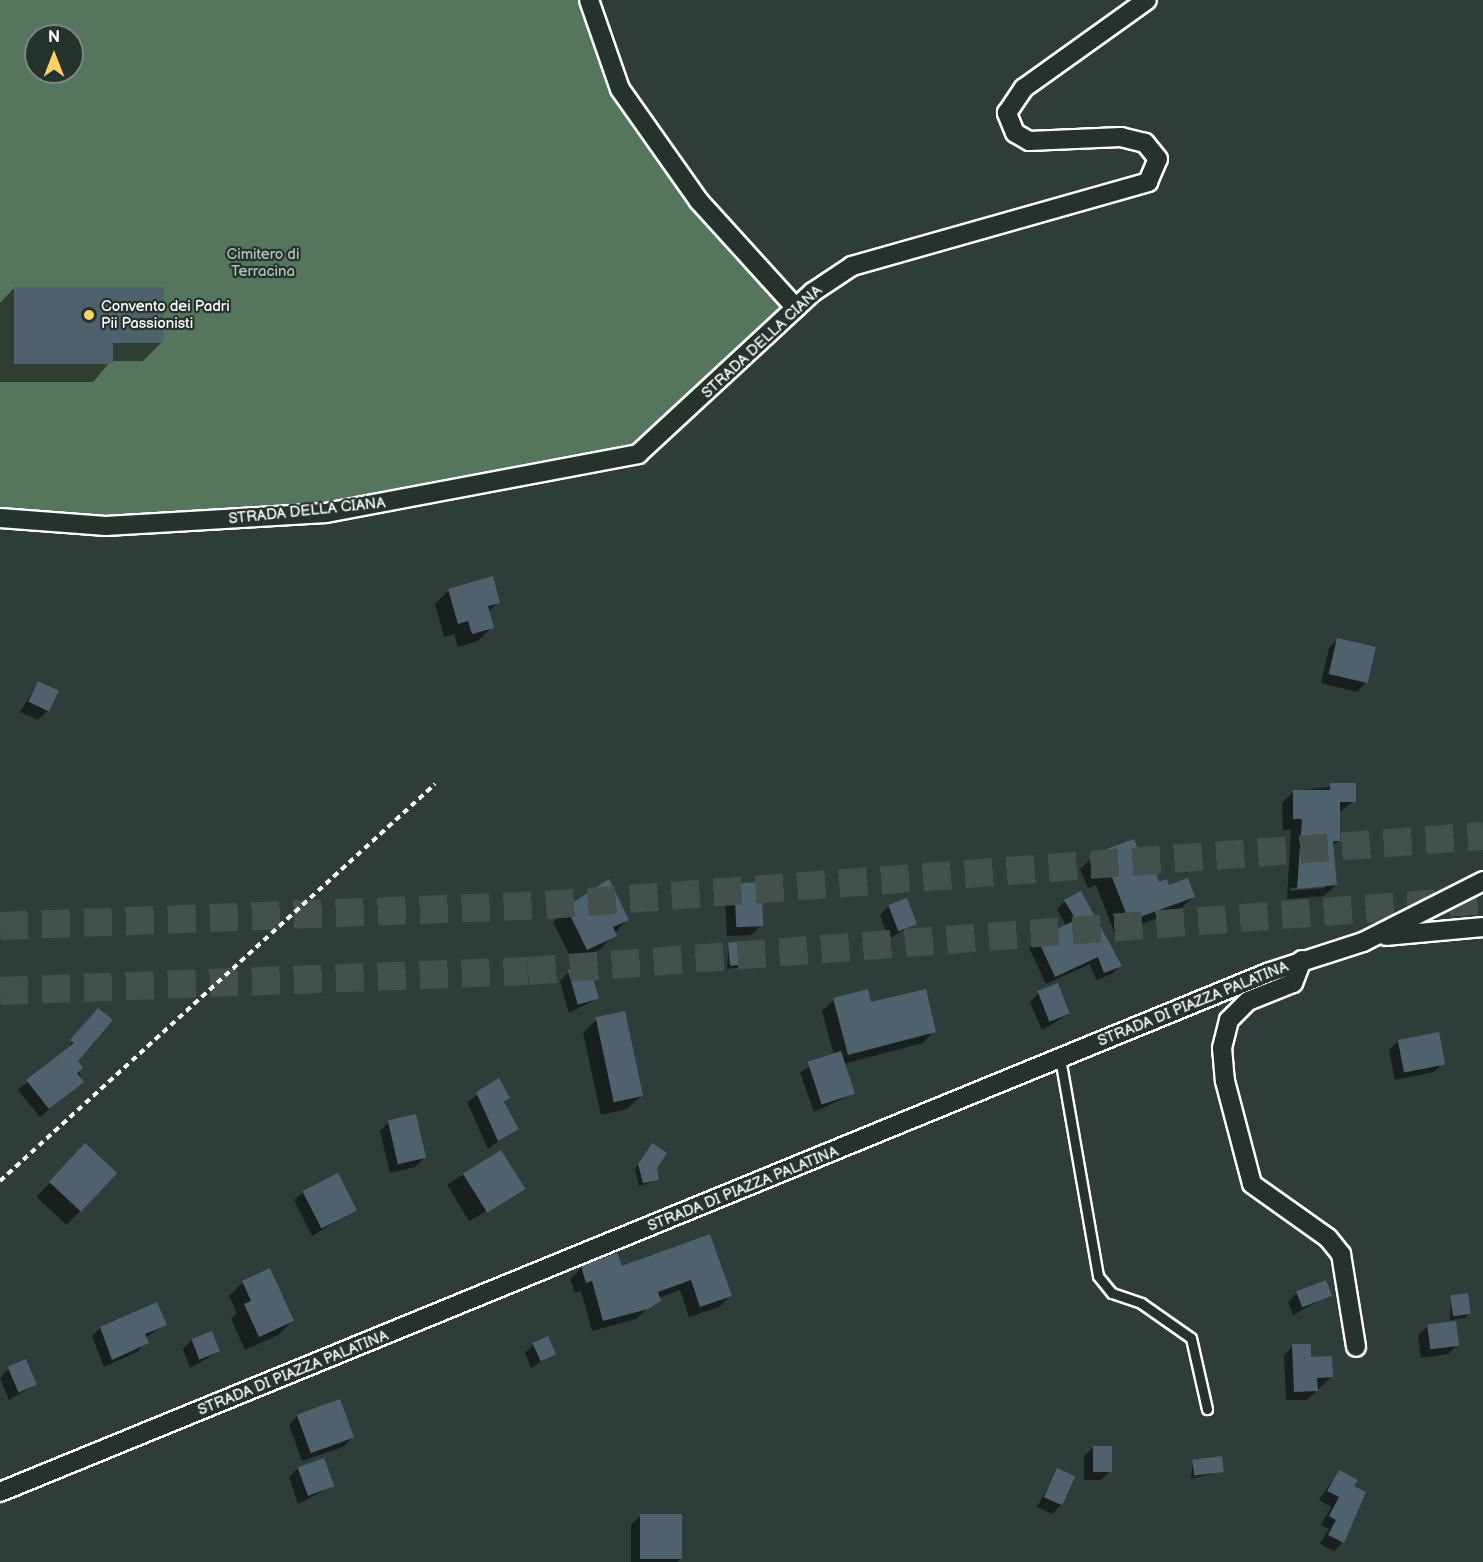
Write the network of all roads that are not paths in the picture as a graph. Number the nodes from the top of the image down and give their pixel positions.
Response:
1 (589, 0) edge
2 (1147, 0) edge
3 (796, 308) junction
4 (0, 518) edge
5 (1483, 881) edge
6 (1483, 927) edge
7 (1372, 938) junction
8 (1302, 960) junction
9 (1060, 1058) junction
10 (1356, 1347) dead end
11 (1207, 1409) dead end
12 (0, 1492) edge

1 - 3 street
2 - 3 street, STRADA DELLA CIANA
3 - 4 street, STRADA DELLA CIANA
5 - 7 street, STRADA DI PIAZZA PALATINA
6 - 7 street
7 - 8 street, STRADA DI PIAZZA PALATINA
8 - 9 street, STRADA DI PIAZZA PALATINA
8 - 10 street
9 - 11 lane
9 - 12 street, STRADA DI PIAZZA PALATINA

